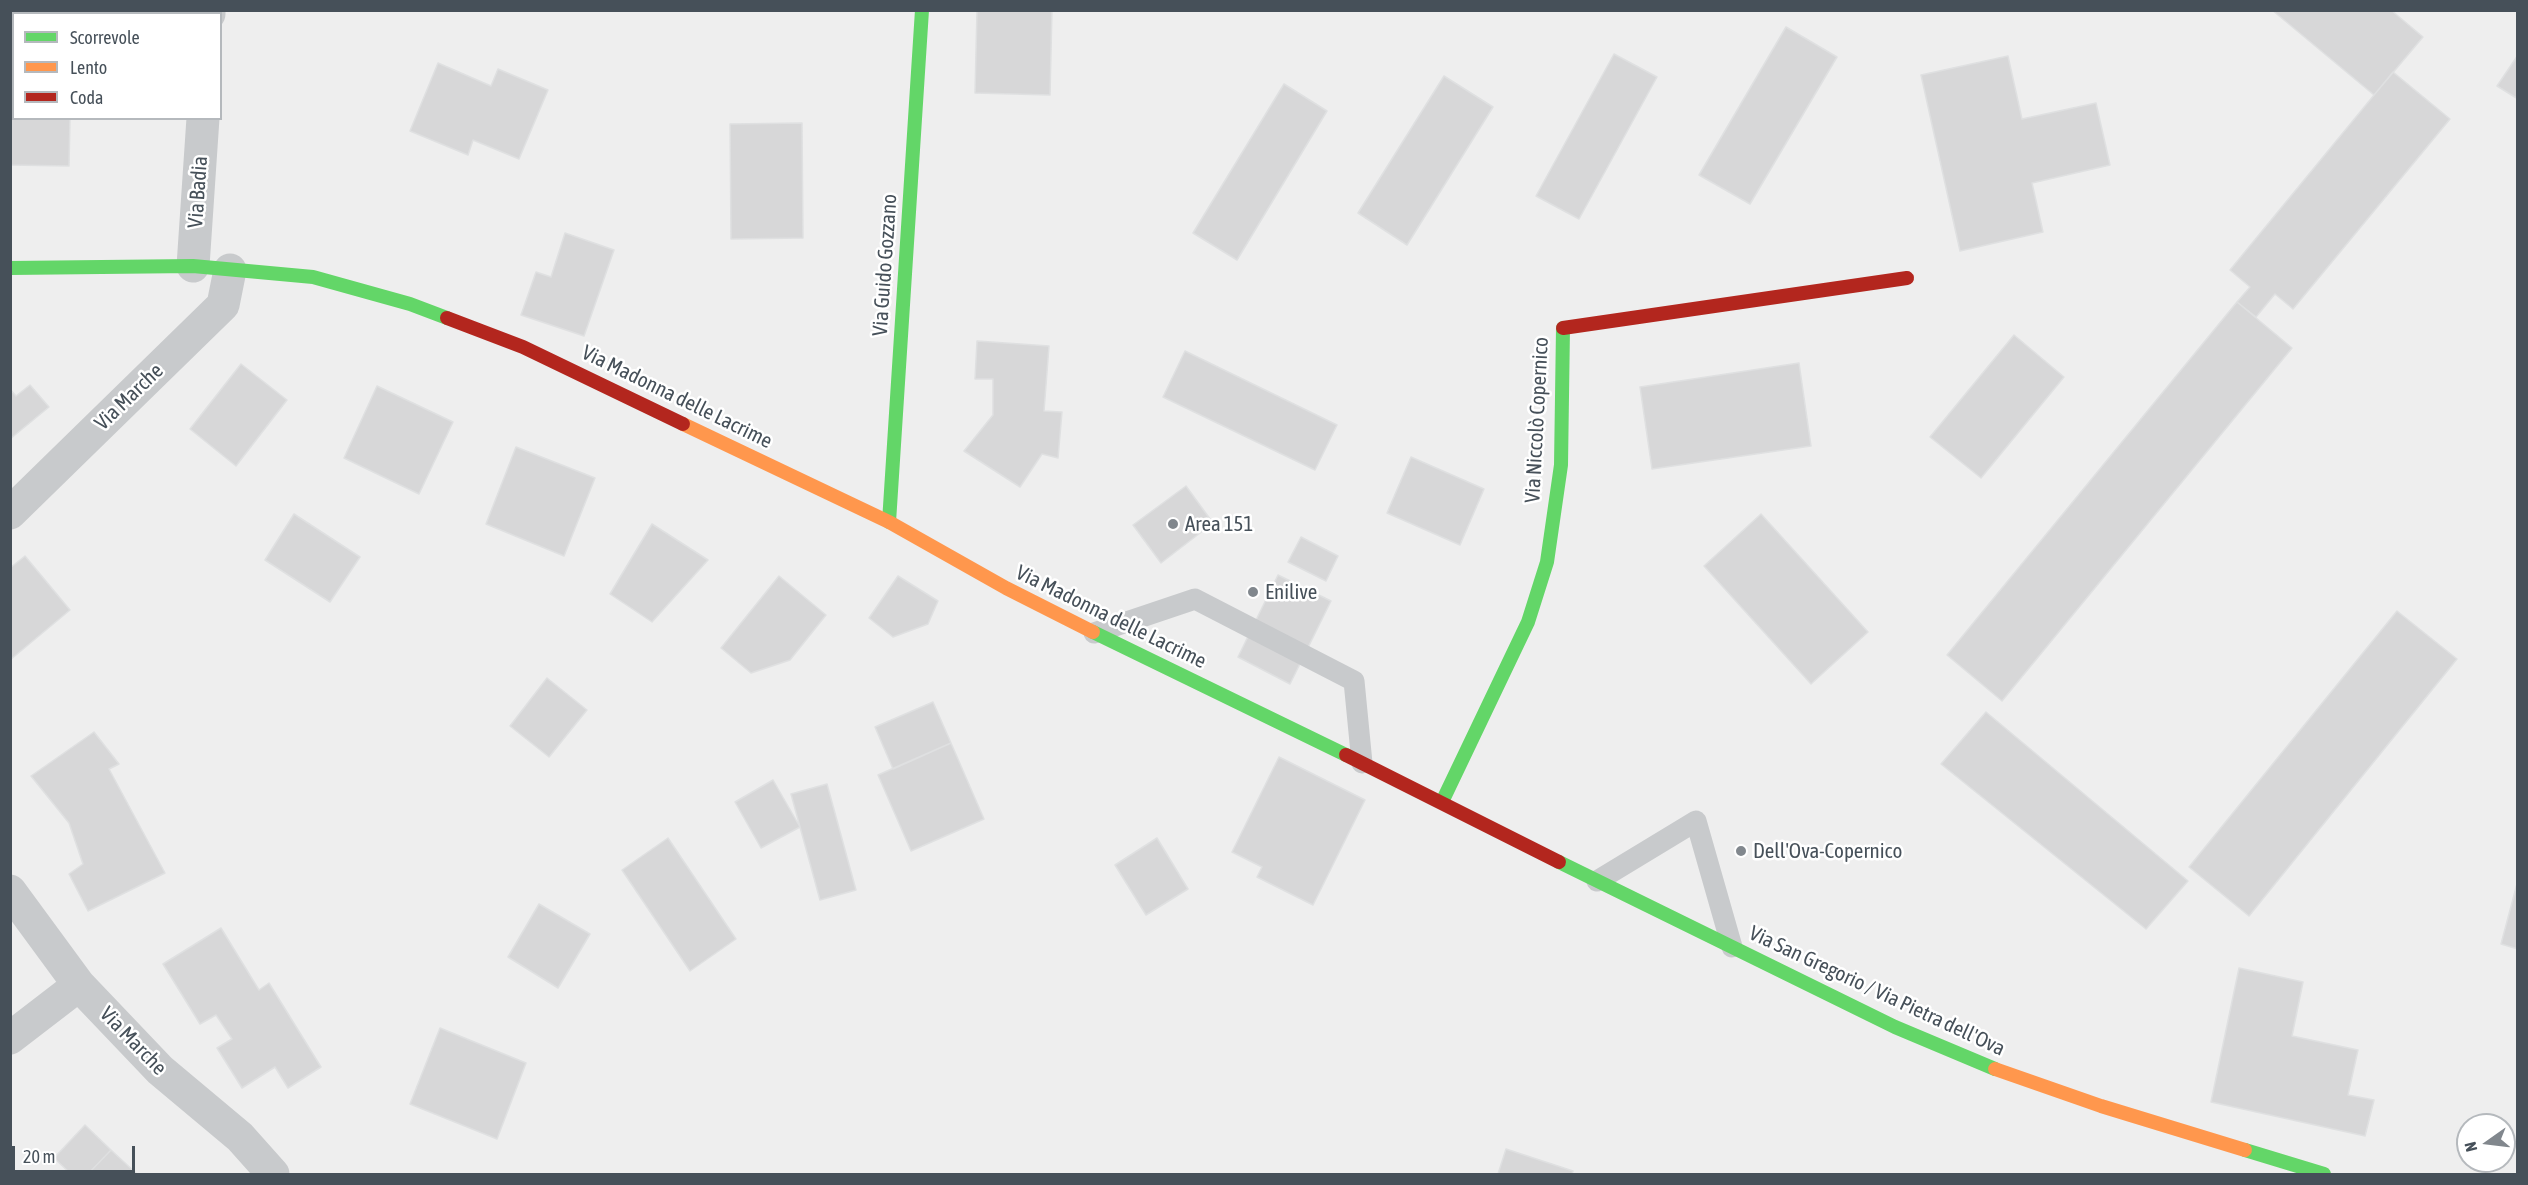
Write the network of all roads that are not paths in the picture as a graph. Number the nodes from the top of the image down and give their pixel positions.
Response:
1 (922, 10) edge
2 (203, 120) edge
3 (193, 266) junction
4 (10, 268) edge
5 (230, 270) junction
6 (1907, 278) dead end
7 (10, 513) edge
8 (889, 522) junction
9 (1094, 633) junction
10 (1362, 763) junction
11 (1442, 802) junction
12 (1597, 881) junction
13 (10, 891) edge
14 (1731, 947) junction
15 (79, 985) junction
16 (10, 1038) edge
17 (273, 1174) edge
18 (2324, 1174) edge

1 - 8 main road, Via Guido Gozzano
2 - 3 street, Via Badia
3 - 4 main road, Via Madonna delle Lacrime
3 - 5 main road, Via Madonna delle Lacrime
5 - 7 street, Via Marche
5 - 8 main road, Via Madonna delle Lacrime
6 - 11 main road, Via Niccolò Copernico
8 - 9 main road, Via Madonna delle Lacrime
9 - 10 main road, Via Madonna delle Lacrime
9 - 10 lane
10 - 11 main road, Via Madonna delle Lacrime
11 - 12 main road, Via San Gregorio / Via Pietra dell'Ova
12 - 14 main road, Via San Gregorio / Via Pietra dell'Ova
12 - 14 lane
13 - 15 street, Via Marche
14 - 18 main road, Via San Gregorio / Via Pietra dell'Ova
15 - 16 street
15 - 17 street, Via Marche

